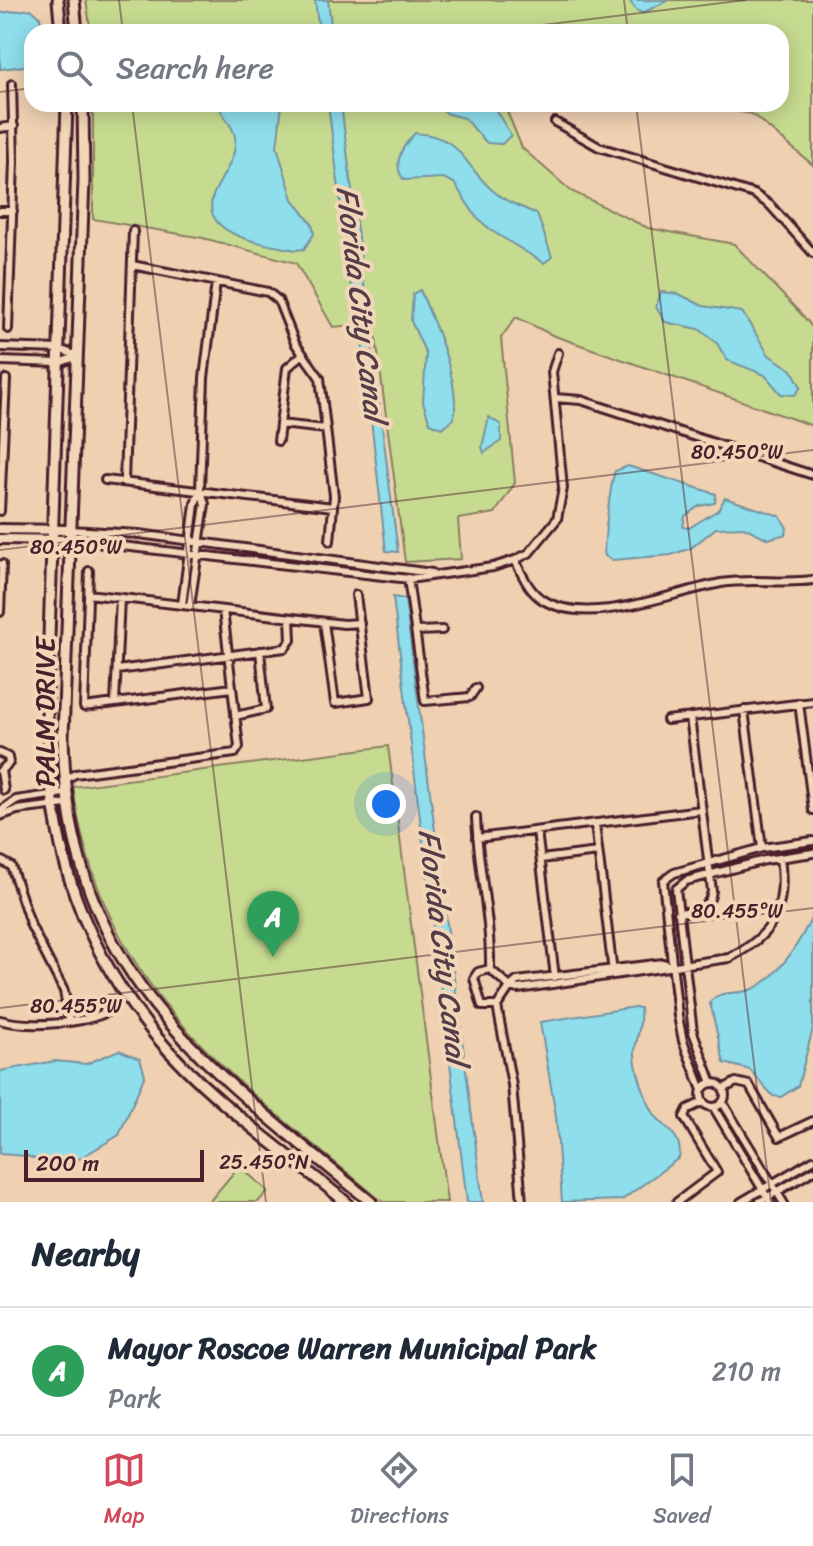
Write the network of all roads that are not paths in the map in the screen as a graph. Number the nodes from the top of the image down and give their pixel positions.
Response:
1 (58, 0) edge
2 (74, 0) edge
3 (60, 24) edge
4 (76, 24) edge
5 (12, 84) dead end
6 (67, 112) edge
7 (83, 112) edge
8 (555, 122) dead end
9 (14, 126) junction
10 (0, 128) edge
11 (0, 211) edge
12 (13, 211) junction
13 (133, 231) dead end
14 (813, 253) edge
15 (132, 265) junction
16 (216, 282) junction
17 (0, 293) edge
18 (9, 293) junction
19 (8, 329) dead end
20 (0, 347) edge
21 (59, 349) junction
22 (558, 353) dead end
23 (303, 354) junction
24 (78, 356) junction
25 (0, 361) edge
26 (59, 363) junction
27 (6, 379) dead end
28 (555, 398) junction
29 (2, 410) edge
30 (280, 424) junction
31 (326, 429) junction
32 (278, 441) dead end
33 (813, 475) edge
34 (105, 480) dead end
35 (124, 481) junction
36 (1, 483) edge
37 (200, 490) junction
38 (333, 507) junction
39 (0, 511) edge
40 (0, 529) edge
41 (54, 535) junction
42 (70, 535) junction
43 (0, 539) edge
44 (190, 540) junction
45 (330, 541) dead end
46 (200, 542) junction
47 (189, 552) junction
48 (198, 553) junction
49 (515, 560) junction
50 (2, 564) dead end
51 (407, 570) junction
52 (89, 571) dead end
53 (441, 573) junction
54 (409, 579) junction
55 (813, 580) edge
56 (1, 584) edge
57 (88, 594) junction
58 (356, 595) dead end
59 (120, 598) junction
60 (186, 606) junction
61 (223, 610) junction
62 (0, 612) edge
63 (290, 618) junction
64 (324, 622) junction
65 (360, 623) junction
66 (442, 630) dead end
67 (417, 631) junction
68 (260, 651) junction
69 (228, 655) junction
70 (117, 670) junction
71 (232, 688) junction
72 (476, 688) dead end
73 (813, 702) edge
74 (115, 703) junction
75 (799, 703) junction
76 (744, 710) junction
77 (235, 716) junction
78 (690, 717) junction
79 (667, 720) dead end
80 (813, 735) edge
81 (803, 736) junction
82 (0, 753) edge
83 (63, 768) junction
84 (0, 771) edge
85 (75, 774) junction
86 (64, 782) junction
87 (4, 790) dead end
88 (64, 793) junction
89 (50, 800) junction
90 (66, 804) junction
91 (701, 810) junction
92 (813, 810) edge
93 (0, 814) edge
94 (476, 817) dead end
95 (595, 824) junction
96 (537, 831) junction
97 (477, 838) junction
98 (813, 841) edge
99 (762, 848) junction
100 (598, 852) junction
101 (813, 853) edge
102 (780, 858) junction
103 (541, 859) junction
104 (4, 861) edge
105 (708, 863) junction
106 (710, 875) junction
107 (678, 913) junction
108 (684, 964) junction
109 (672, 966) junction
110 (490, 969) junction
111 (613, 973) junction
112 (556, 980) junction
113 (510, 987) junction
114 (497, 1006) junction
115 (109, 1011) dead end
116 (0, 1020) edge
117 (69, 1020) junction
118 (712, 1083) junction
119 (723, 1089) junction
120 (702, 1090) junction
121 (703, 1102) junction
122 (723, 1103) junction
123 (714, 1108) junction
124 (730, 1115) junction
125 (721, 1120) junction
126 (813, 1121) edge
127 (813, 1160) edge
128 (813, 1171) edge
129 (772, 1183) junction
130 (762, 1189) junction
131 (777, 1191) junction
132 (768, 1200) edge
133 (346, 1202) edge
134 (371, 1202) edge
135 (522, 1202) edge
136 (677, 1202) edge
137 (741, 1202) edge
138 (759, 1202) edge
139 (783, 1202) edge

1 - 3 main road
2 - 4 main road
5 - 9 street
6 - 21 main road, PALM DRIVE
7 - 24 main road, PALM DRIVE
8 - 14 street
9 - 10 street
9 - 12 street
11 - 12 street
12 - 18 street
13 - 15 street
15 - 16 street
15 - 35 street
16 - 23 street
16 - 37 street
17 - 18 street
18 - 19 street
20 - 21 street
21 - 24 street
21 - 26 main road, PALM DRIVE
22 - 28 street
23 - 30 street
23 - 31 street
24 - 26 street
24 - 42 main road, PALM DRIVE
25 - 26 street
26 - 41 main road, PALM DRIVE
27 - 29 street
28 - 33 street
28 - 49 street
29 - 36 street
30 - 31 street
30 - 32 street
31 - 38 street
34 - 35 street
35 - 37 street
36 - 39 street
37 - 38 street
37 - 44 street
37 - 46 street
38 - 45 street
40 - 41 street
41 - 42 street
41 - 43 street
41 - 89 main road, PALM DRIVE
42 - 44 street
42 - 47 street
42 - 83 main road, PALM DRIVE
44 - 46 street
44 - 47 street
46 - 48 street
46 - 51 street
47 - 48 street
47 - 60 street
48 - 54 street
48 - 60 street
49 - 53 street
49 - 55 street
50 - 56 street
51 - 53 street
51 - 54 street
52 - 57 street
53 - 54 street
54 - 67 street
56 - 62 street
57 - 59 street
57 - 74 street
58 - 65 street
59 - 60 street
59 - 70 street
60 - 61 street
61 - 63 street
61 - 69 street
63 - 64 street
63 - 68 street
64 - 65 street
64 - 65 street
66 - 67 street
67 - 72 street
68 - 69 street
68 - 77 street
69 - 70 street
69 - 71 street
70 - 74 street
71 - 74 street
71 - 77 street
73 - 75 street
75 - 76 street
75 - 81 street
76 - 78 street
76 - 99 street
77 - 85 street
78 - 79 street
78 - 91 street
80 - 81 street
81 - 92 street
82 - 84 street
83 - 85 street
83 - 86 main road, PALM DRIVE
84 - 87 street
85 - 86 street
86 - 88 main road, PALM DRIVE
88 - 89 street
88 - 90 main road, PALM DRIVE
89 - 90 street
89 - 93 street
89 - 133 main road, PALM DRIVE
90 - 134 main road, PALM DRIVE
91 - 95 street
91 - 105 street
94 - 97 street
95 - 96 street
95 - 100 street
96 - 97 street
96 - 103 street
97 - 110 street
98 - 99 street
99 - 105 street
100 - 103 street
100 - 111 street
101 - 102 street
102 - 106 street
102 - 108 street
103 - 112 street
104 - 117 street
105 - 106 street
105 - 109 street
106 - 107 street
106 - 107 street
107 - 108 street
108 - 109 street
108 - 118 street
109 - 111 street
109 - 120 street
110 - 113 street
110 - 114 street
111 - 112 street
112 - 113 street
113 - 114 street
114 - 135 street
115 - 117 street
116 - 117 street
118 - 119 street
118 - 120 street
119 - 122 street
119 - 126 street
120 - 121 street
121 - 123 street
121 - 136 street
122 - 123 street
122 - 124 street
123 - 125 street
124 - 125 street
124 - 129 street
125 - 130 street
127 - 129 street
128 - 131 street
129 - 130 street
129 - 131 street
130 - 132 street
130 - 137 street
131 - 132 street
131 - 139 street
132 - 138 street

